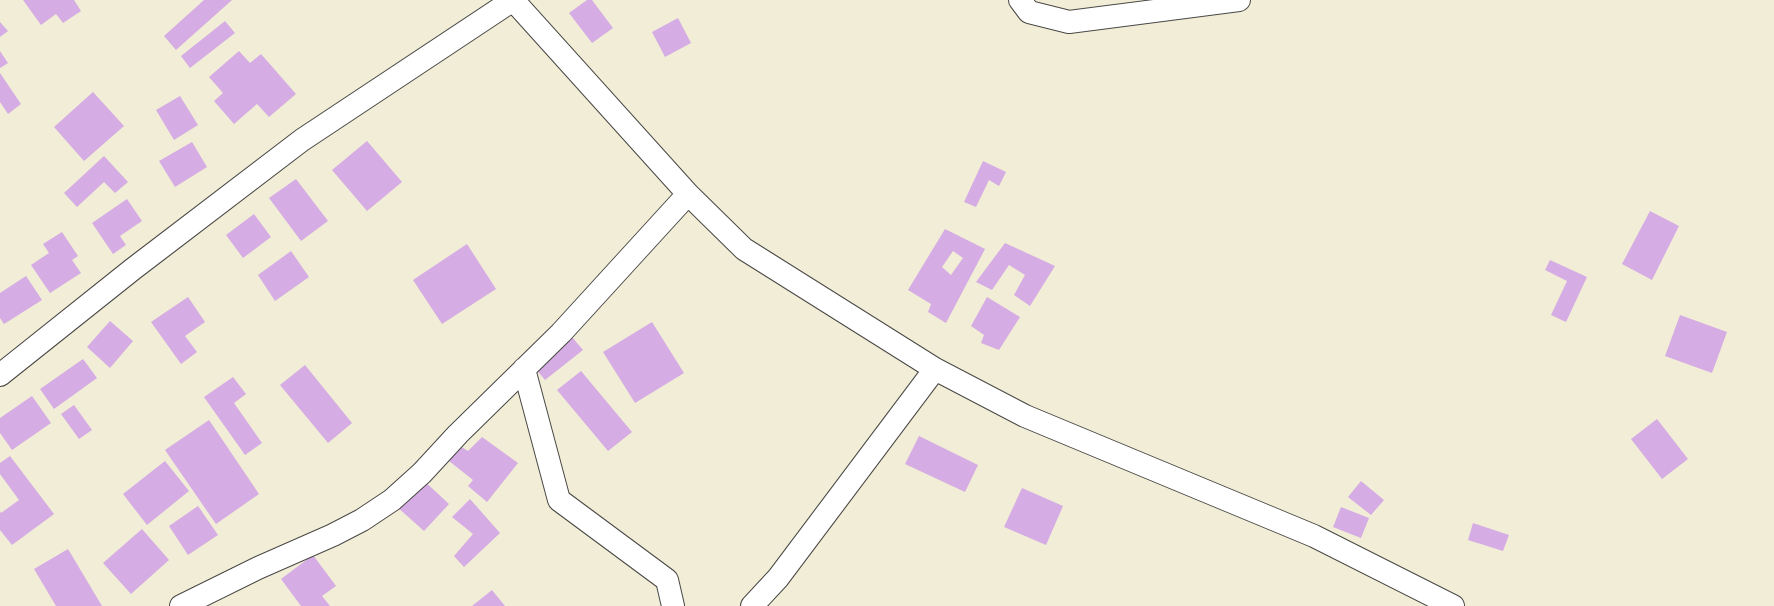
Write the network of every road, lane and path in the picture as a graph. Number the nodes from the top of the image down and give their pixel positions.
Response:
1 (513, 0) edge
2 (1020, 0) edge
3 (1239, 0) edge
4 (688, 194) junction
5 (524, 369) junction
6 (935, 369) junction
7 (0, 375) edge
8 (181, 606) edge
9 (673, 606) edge
10 (752, 606) edge
11 (1453, 606) edge

1 - 4 street
1 - 7 street
2 - 3 street
4 - 5 street
4 - 6 street
5 - 8 street
5 - 9 street
6 - 10 street
6 - 11 street

